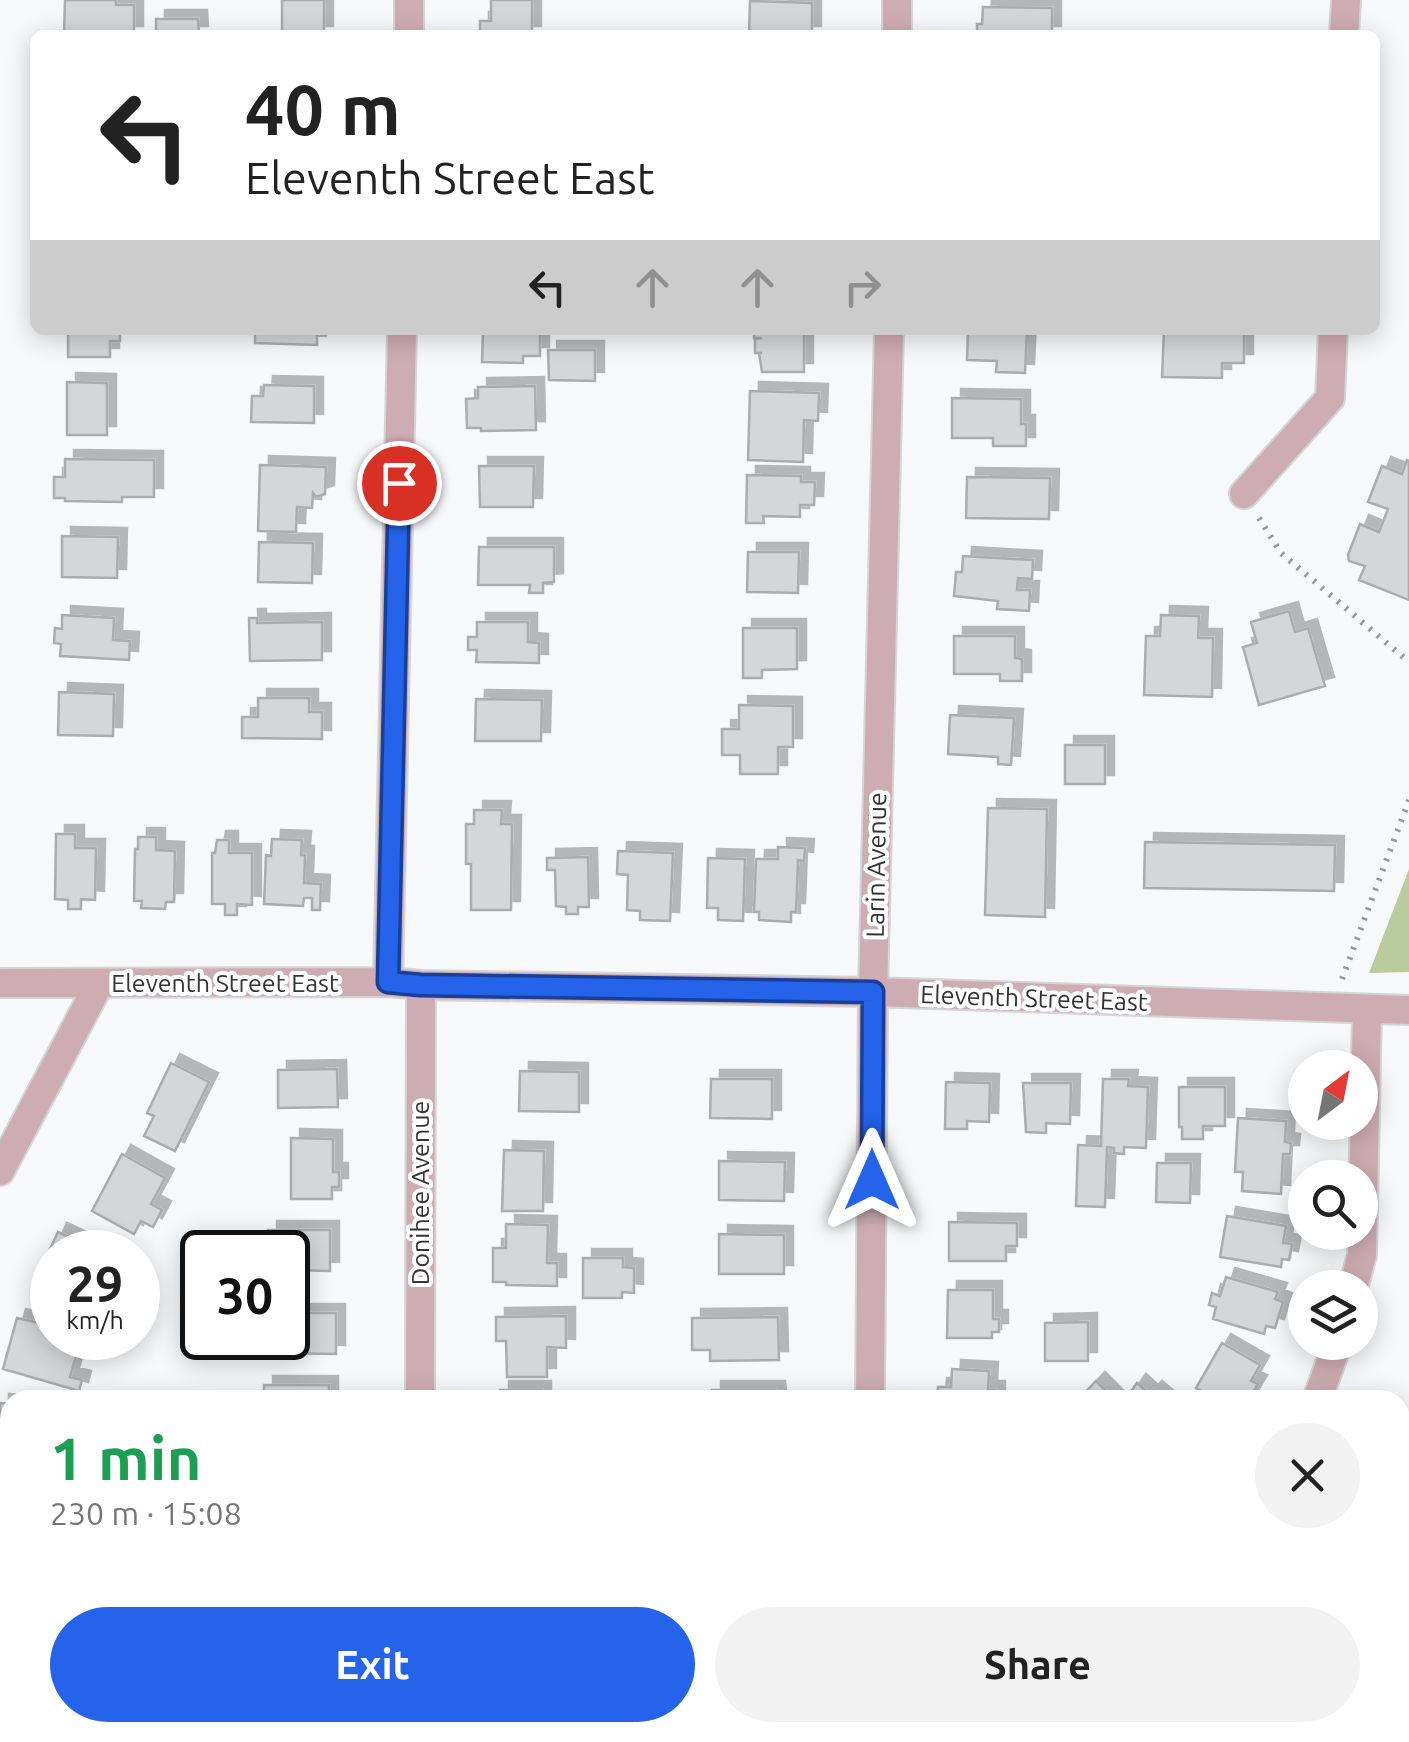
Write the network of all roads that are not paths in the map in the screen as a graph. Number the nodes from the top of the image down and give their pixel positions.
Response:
1 (409, 0) edge
2 (898, 0) edge
3 (1346, 0) edge
4 (408, 30) edge
5 (896, 30) edge
6 (1344, 30) edge
7 (402, 335) edge
8 (889, 335) edge
9 (1333, 335) edge
10 (1244, 494) road end
11 (388, 982) junction
12 (0, 983) edge
13 (99, 984) junction
14 (420, 985) junction
15 (873, 992) junction
16 (1367, 1010) junction
17 (1409, 1010) edge
18 (0, 1171) edge
19 (1358, 1270) edge
20 (1331, 1360) edge
21 (420, 1390) edge
22 (870, 1390) edge
23 (1321, 1390) edge

1 - 4 street
2 - 5 street
3 - 6 street
7 - 11 street
8 - 15 street, Larin Avenue
9 - 10 street
11 - 13 street, Eleventh Street East
11 - 14 street, Eleventh Street East
12 - 13 street, Eleventh Street East
13 - 18 street
14 - 15 street, Eleventh Street East
14 - 21 street, Donihee Avenue
15 - 16 street, Eleventh Street East
15 - 22 street, Larin Avenue
16 - 17 street, Eleventh Street East
16 - 19 street
20 - 23 street

